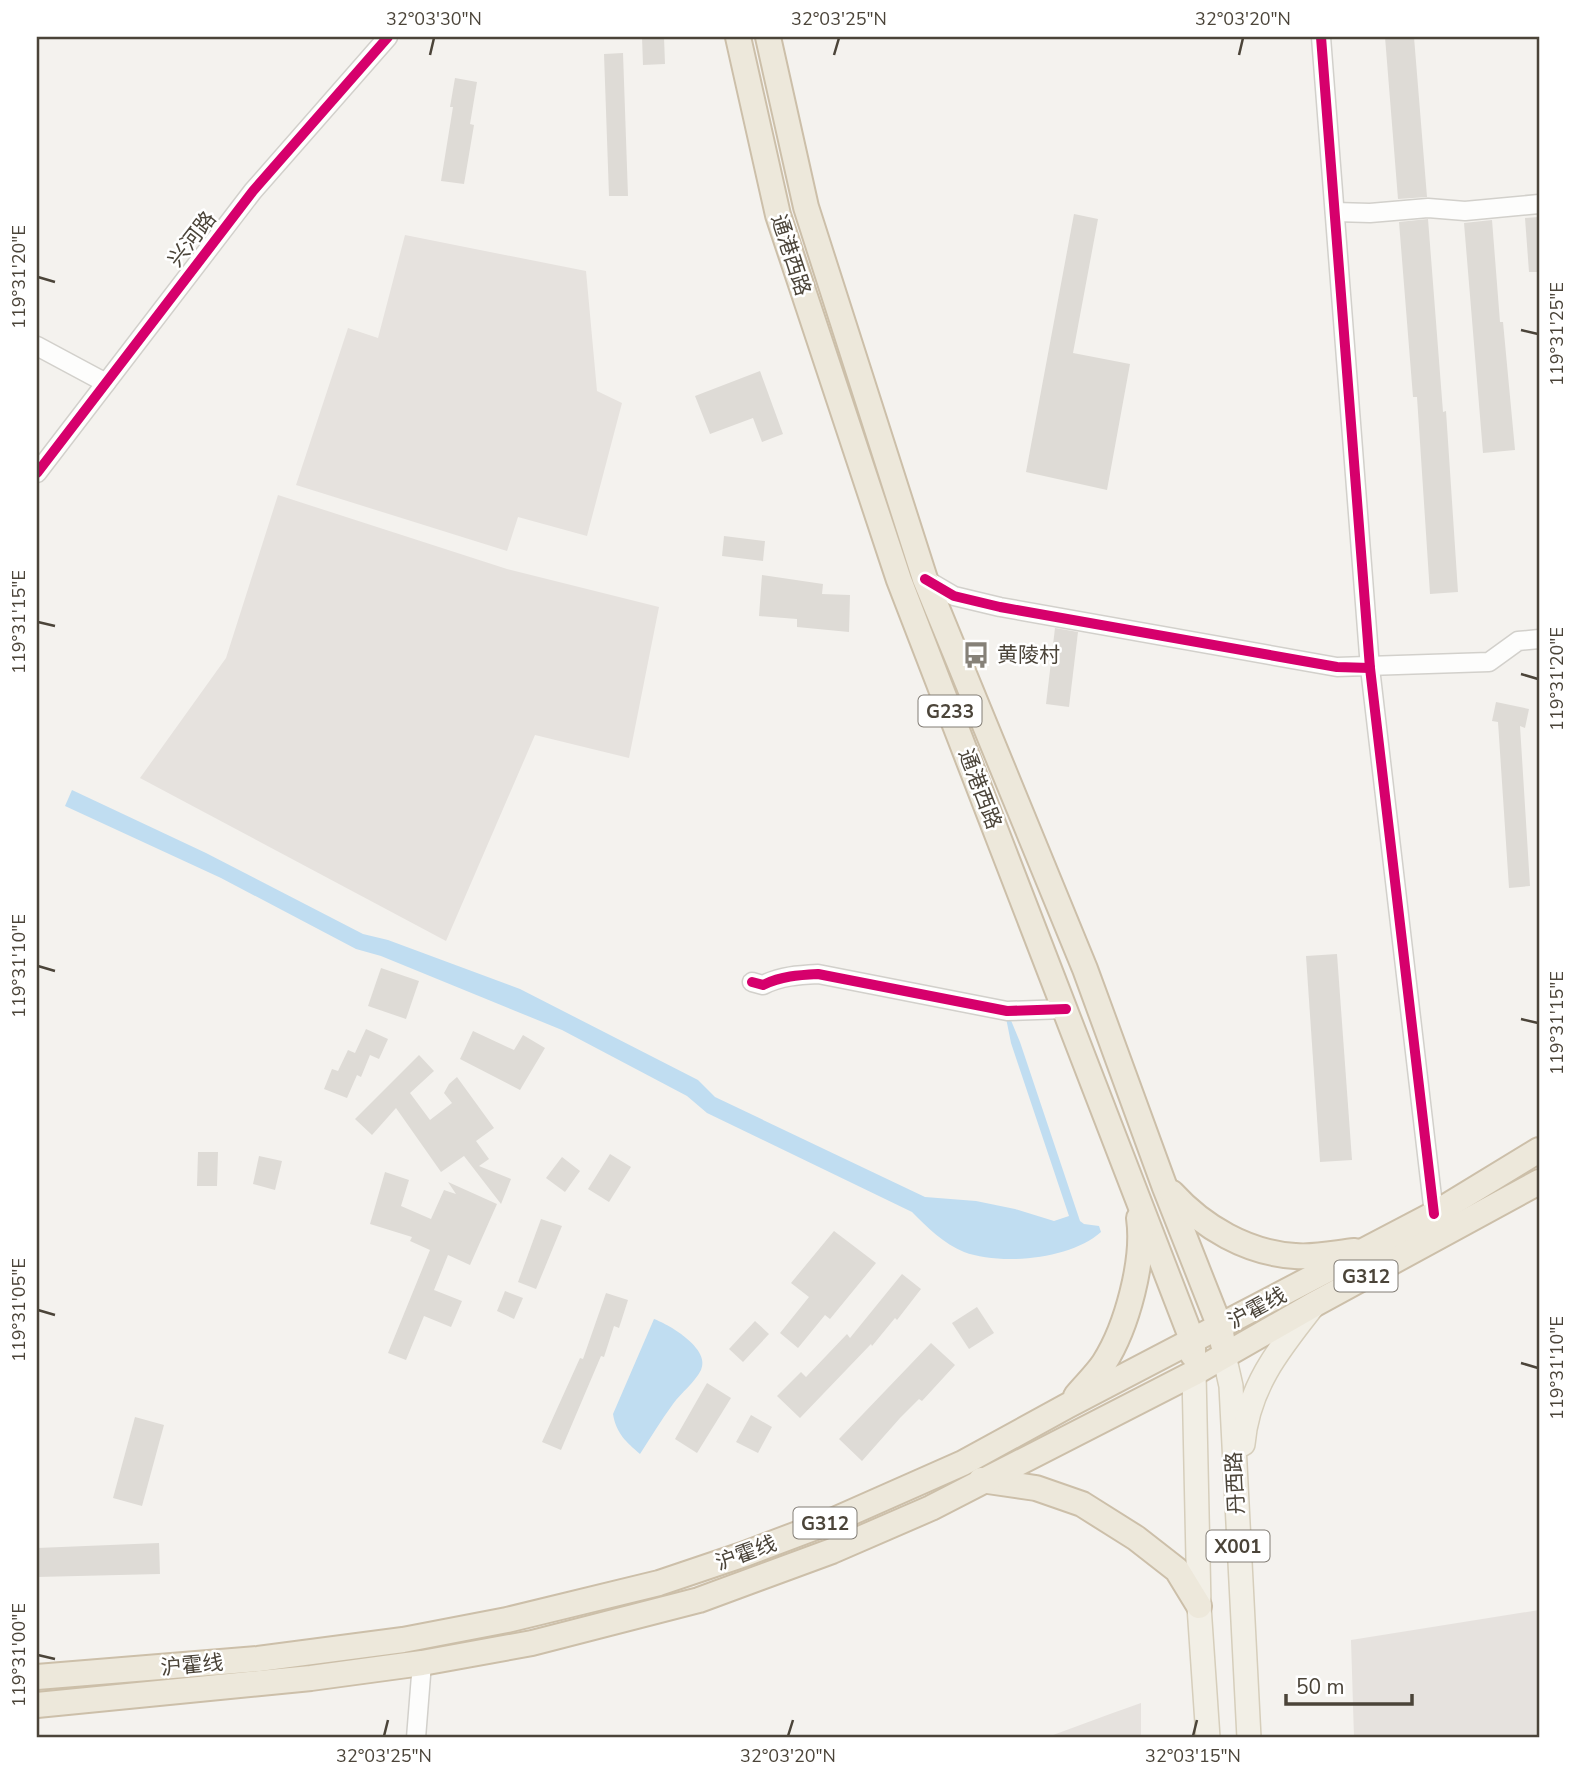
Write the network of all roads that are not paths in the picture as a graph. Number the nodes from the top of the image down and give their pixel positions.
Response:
1 (388, 37) edge
2 (738, 37) edge
3 (768, 37) edge
4 (1321, 37) edge
5 (1539, 204) edge
6 (1335, 212) junction
7 (37, 345) edge
8 (106, 383) junction
9 (37, 473) edge
10 (925, 579) junction
11 (1539, 639) edge
12 (1370, 668) junction
13 (752, 982) dead end
14 (1066, 1009) junction
15 (1539, 1150) edge
16 (1539, 1182) edge
17 (1164, 1185) junction
18 (1136, 1193) junction
19 (1434, 1214) junction
20 (1366, 1250) junction
21 (1313, 1305) junction
22 (1220, 1328) junction
23 (1192, 1342) junction
24 (1224, 1355) junction
25 (1194, 1373) junction
26 (1067, 1405) junction
27 (981, 1480) junction
28 (1236, 1517) junction
29 (1199, 1606) junction
30 (422, 1663) junction
31 (37, 1677) edge
32 (37, 1705) edge
33 (416, 1738) edge
34 (1208, 1738) edge
35 (1249, 1738) edge

1 - 8 street, 兴河路
2 - 14 highway, 通港西路 / G233
3 - 10 highway, 通港西路 / G233
4 - 6 street
5 - 6 street
6 - 12 street
7 - 8 street
8 - 9 street, 兴河路
10 - 12 street
10 - 17 highway, 通港西路 / G233
11 - 12 street
12 - 19 street
13 - 14 street
14 - 18 highway, 通港西路 / G233
15 - 19 highway, 沪霍线 / G312
16 - 21 highway, 沪霍线 / G312
17 - 20 highway
17 - 22 highway, 通港西路 / G233
18 - 23 highway, 通港西路 / G233
18 - 26 highway
19 - 20 highway, 沪霍线 / G312
20 - 22 highway, 沪霍线 / G312
21 - 24 highway, 沪霍线 / G312
21 - 28 main road
22 - 23 highway, 沪霍线 / G312
22 - 24 highway, 通港西路 / G233
23 - 25 highway, 通港西路 / G233
23 - 26 highway, 沪霍线 / G312
24 - 25 highway, 沪霍线 / G312
24 - 28 main road, 丹西路 / X001
25 - 27 highway, 沪霍线 / G312
25 - 29 main road, 丹西路 / X001
26 - 31 highway, 沪霍线 / G312
27 - 29 highway
27 - 30 highway, 沪霍线 / G312
28 - 35 main road, 丹西路 / X001
29 - 34 main road, 丹西路 / X001
30 - 32 highway, 沪霍线 / G312
30 - 33 street

